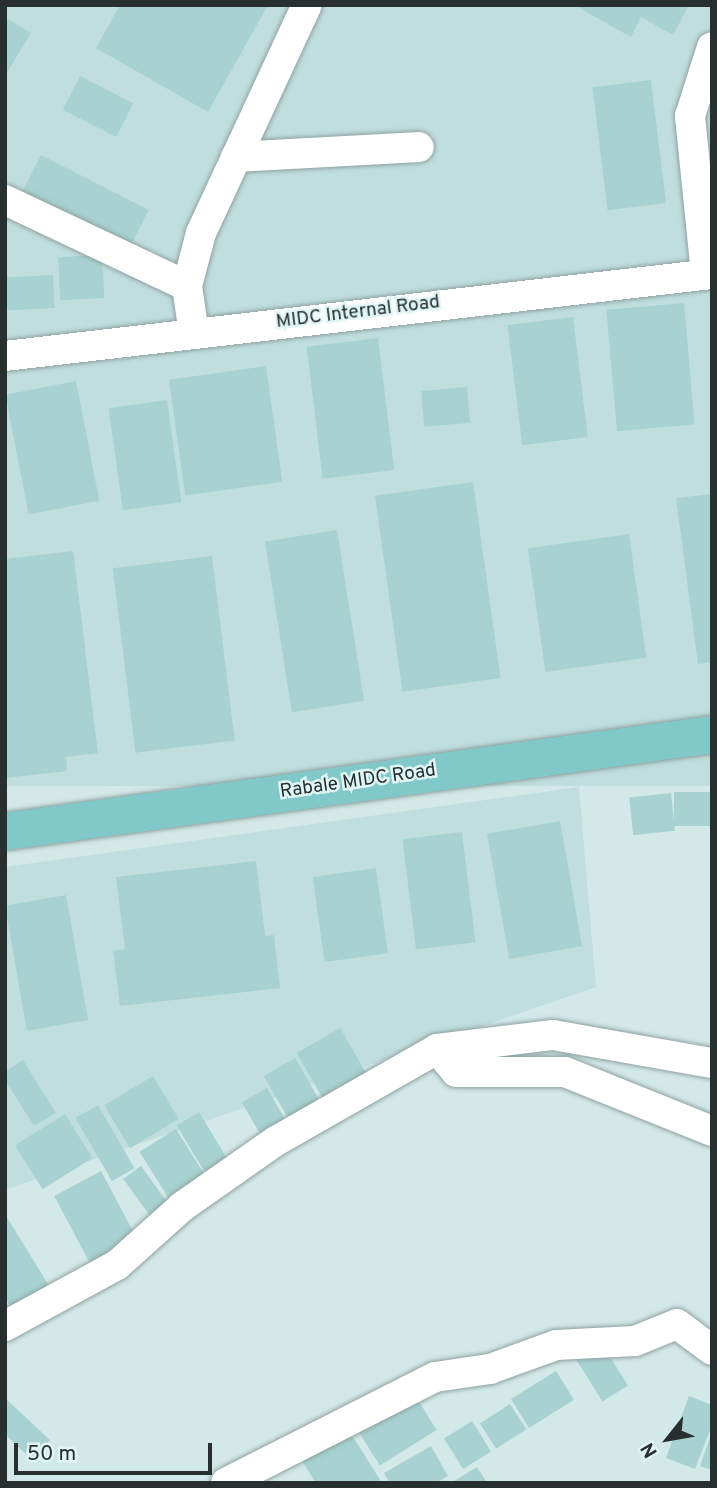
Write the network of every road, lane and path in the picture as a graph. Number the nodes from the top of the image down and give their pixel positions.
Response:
1 (307, 5) edge
2 (712, 47) edge
3 (419, 147) dead end
4 (236, 157) junction
5 (5, 200) edge
6 (709, 274) edge
7 (187, 286) junction
8 (194, 334) junction
9 (5, 356) edge
10 (712, 712) edge
11 (712, 734) edge
12 (464, 756) junction
13 (165, 797) junction
14 (5, 807) edge
15 (5, 831) edge
16 (437, 1049) junction
17 (712, 1063) edge
18 (712, 1131) edge
19 (5, 1326) edge
20 (712, 1350) edge
21 (226, 1483) edge

1 - 4 street
2 - 6 street
3 - 4 street
4 - 7 street
5 - 7 street
6 - 8 street, MIDC Internal Road
7 - 8 street
8 - 9 street, MIDC Internal Road
10 - 12 main road, Rabale MIDC Road
11 - 12 main road, Rabale MIDC Road
12 - 13 main road, Rabale MIDC Road
13 - 14 main road, Rabale MIDC Road
13 - 15 main road, Rabale MIDC Road
16 - 17 street
16 - 18 street
16 - 19 street
20 - 21 street

